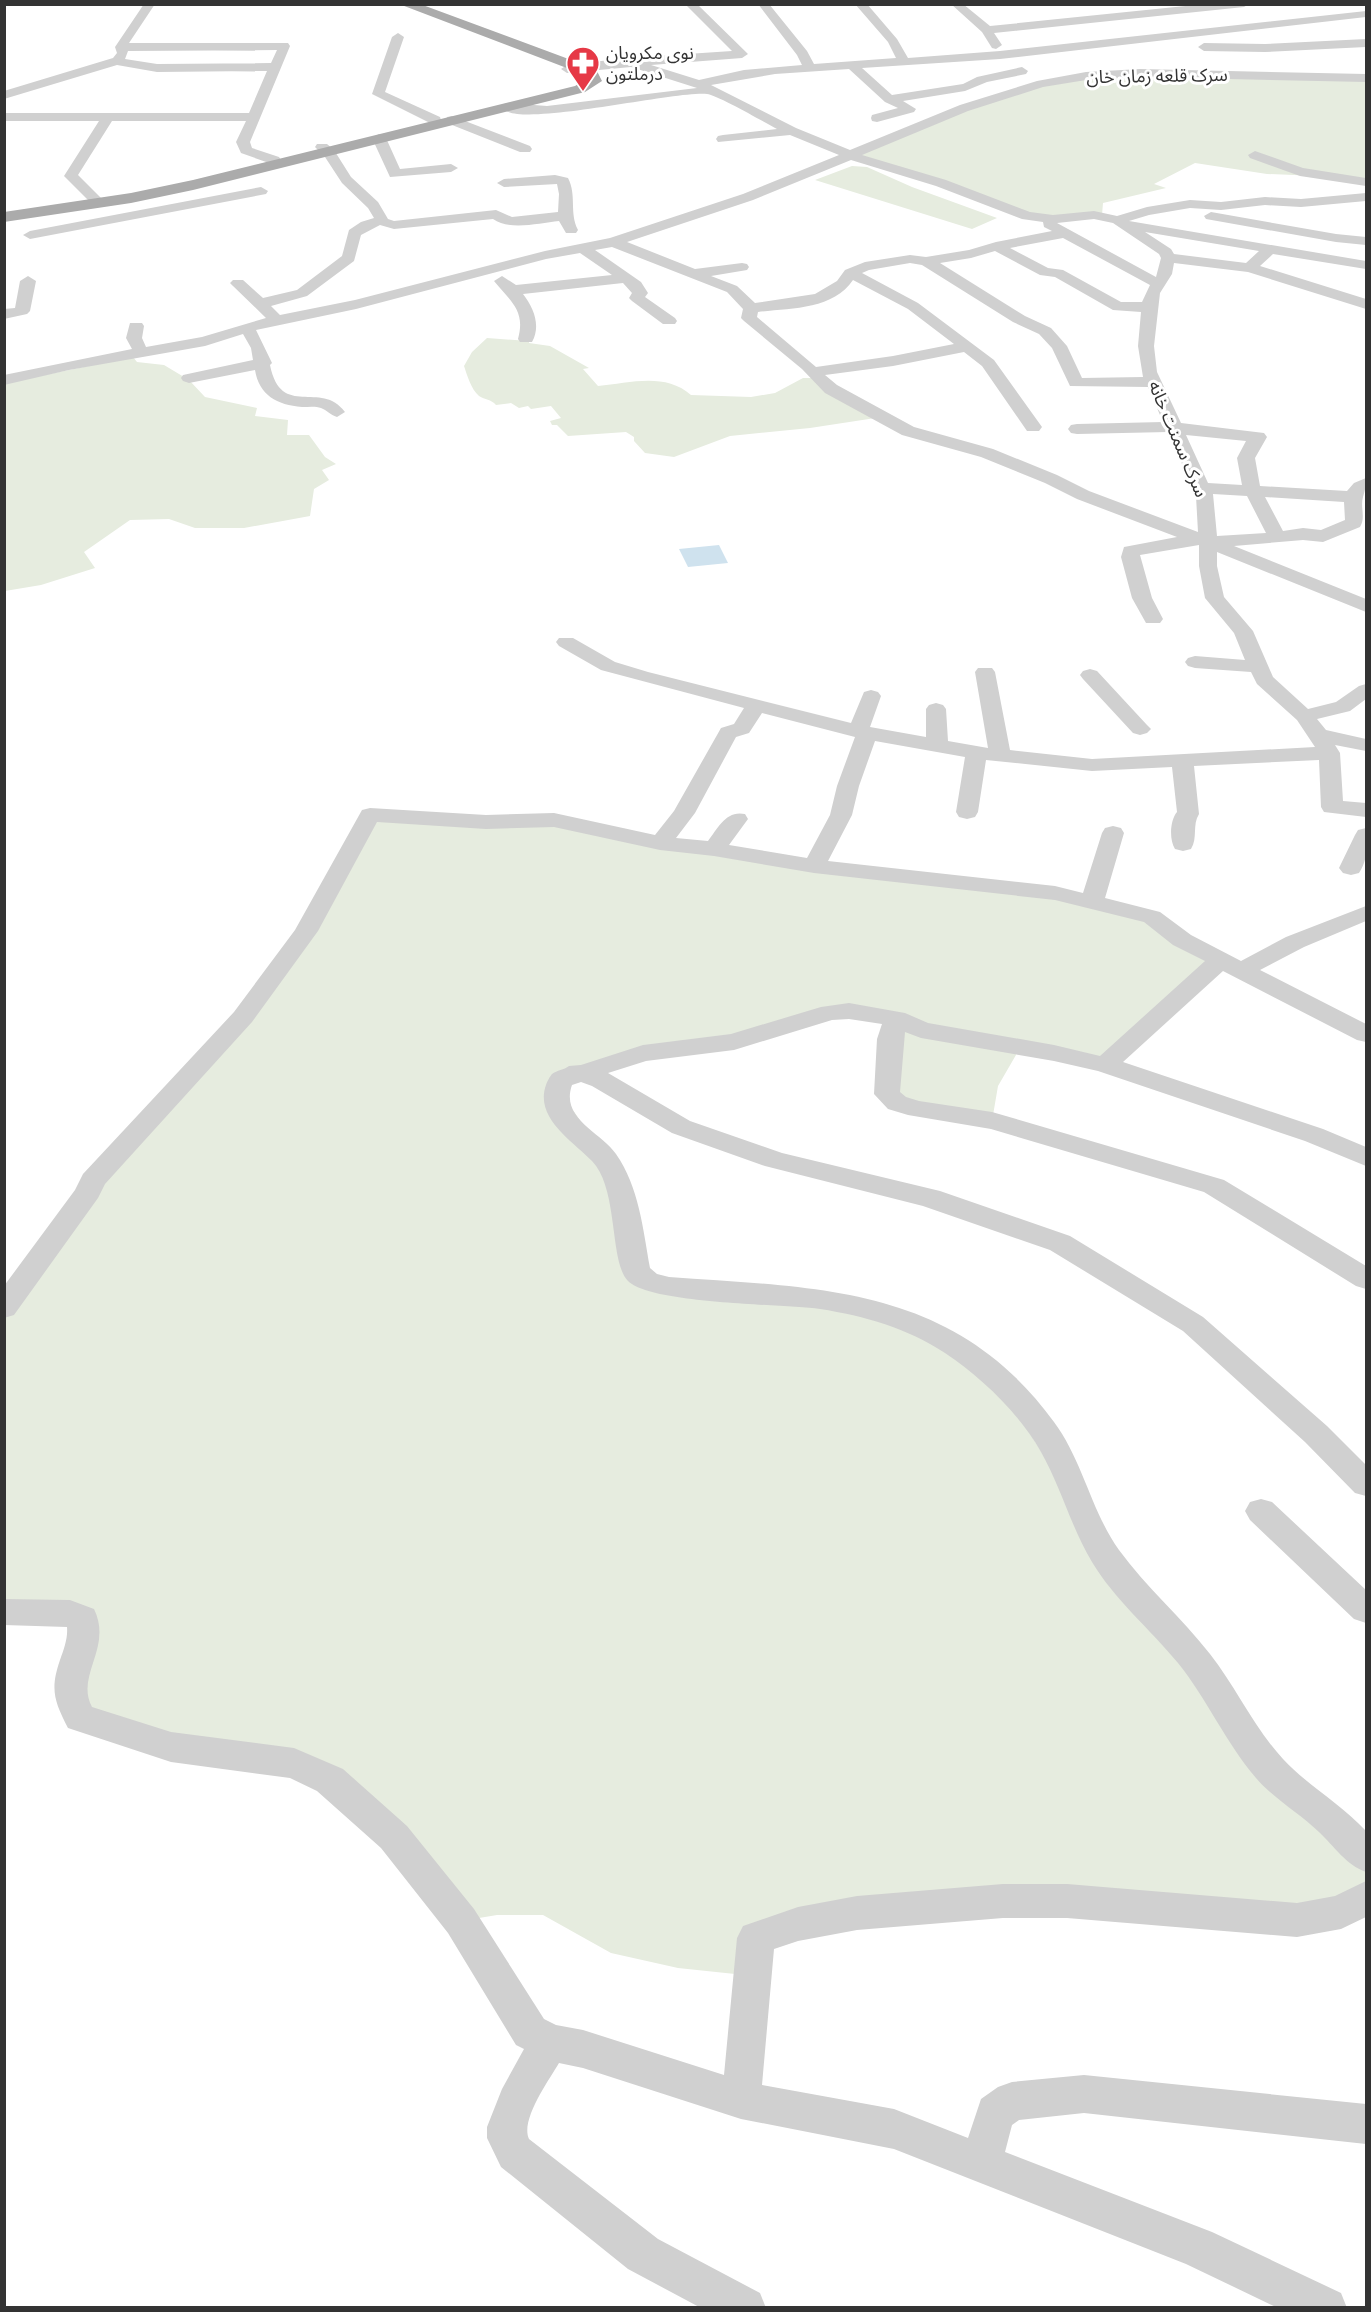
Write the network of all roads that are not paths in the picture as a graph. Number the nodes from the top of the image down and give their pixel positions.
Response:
1 (150, 4) edge
2 (397, 4) edge
3 (406, 4) edge
4 (690, 4) edge
5 (763, 4) edge
6 (860, 4) edge
7 (956, 4) edge
8 (1244, 4) edge
9 (1349, 4) edge
10 (1238, 5) edge
11 (1366, 13) edge
12 (1046, 14) dead end
13 (1064, 23) junction
14 (1277, 25) junction
15 (987, 30) junction
16 (1174, 36) junction
17 (398, 37) dead end
18 (1145, 39) junction
19 (1097, 43) junction
20 (1366, 43) edge
21 (120, 47) junction
22 (1141, 52) dead end
23 (1000, 55) junction
24 (117, 61) junction
25 (627, 62) junction
26 (904, 62) junction
27 (1115, 62) dead end
28 (852, 65) junction
29 (276, 68) junction
30 (572, 68) junction
31 (810, 68) junction
32 (1022, 71) dead end
33 (1366, 78) edge
34 (1065, 79) junction
35 (704, 87) junction
36 (4, 95) edge
37 (889, 99) junction
38 (508, 107) junction
39 (4, 117) edge
40 (108, 117) junction
41 (254, 117) junction
42 (877, 118) dead end
43 (435, 120) junction
44 (452, 120) junction
45 (791, 130) junction
46 (76, 134) dead end
47 (99, 134) junction
48 (379, 138) junction
49 (723, 139) dead end
50 (326, 149) junction
51 (525, 149) dead end
52 (1255, 154) dead end
53 (853, 156) junction
54 (274, 160) junction
55 (451, 168) dead end
56 (1366, 182) edge
57 (504, 183) dead end
58 (261, 191) dead end
59 (1366, 197) edge
60 (93, 201) junction
61 (1168, 208) junction
62 (4, 212) edge
63 (563, 216) junction
64 (5, 218) edge
65 (1040, 219) junction
66 (104, 220) junction
67 (380, 221) junction
68 (1122, 223) junction
69 (1065, 233) junction
70 (30, 235) dead end
71 (1366, 241) edge
72 (613, 242) junction
73 (530, 244) dead end
74 (996, 246) junction
75 (588, 247) junction
76 (1268, 250) junction
77 (545, 255) junction
78 (1168, 258) junction
79 (926, 261) junction
80 (1366, 265) edge
81 (741, 267) dead end
82 (1250, 268) junction
83 (487, 272) junction
84 (850, 273) junction
85 (693, 274) junction
86 (627, 278) junction
87 (28, 280) dead end
88 (238, 283) dead end
89 (1158, 284) junction
90 (514, 290) junction
91 (259, 304) junction
92 (356, 304) junction
93 (1366, 304) edge
94 (1149, 307) junction
95 (751, 308) junction
96 (4, 314) edge
97 (373, 320) dead end
98 (279, 321) junction
99 (669, 321) dead end
100 (136, 326) dead end
101 (247, 327) junction
102 (526, 339) dead end
103 (965, 346) junction
104 (141, 352) junction
105 (264, 363) junction
106 (812, 372) junction
107 (189, 378) dead end
108 (4, 380) edge
109 (1153, 382) junction
110 (337, 412) dead end
111 (1033, 427) dead end
112 (1174, 427) junction
113 (1077, 429) dead end
114 (1366, 483) edge
115 (1202, 488) junction
116 (1255, 491) junction
117 (1353, 497) junction
118 (1360, 525) edge
119 (1277, 538) junction
120 (1203, 540) junction
121 (1366, 606) edge
122 (1153, 619) dead end
123 (566, 642) dead end
124 (1195, 662) dead end
125 (1260, 667) junction
126 (986, 672) dead end
127 (1090, 675) dead end
128 (1366, 690) edge
129 (871, 696) dead end
130 (756, 705) junction
131 (936, 709) dead end
132 (1304, 716) junction
133 (1140, 729) dead end
134 (863, 732) junction
135 (1324, 744) junction
136 (1366, 745) edge
137 (937, 747) junction
138 (976, 753) junction
139 (999, 755) junction
140 (1182, 760) junction
141 (1366, 810) edge
142 (967, 812) dead end
143 (737, 819) dead end
144 (1113, 833) dead end
145 (1366, 835) edge
146 (660, 843) junction
147 (1183, 844) dead end
148 (714, 849) junction
149 (814, 866) junction
150 (1351, 868) dead end
151 (1092, 901) junction
152 (1366, 914) edge
153 (1232, 965) junction
154 (896, 1018) junction
155 (1366, 1034) edge
156 (1105, 1065) junction
157 (578, 1072) junction
158 (1366, 1157) edge
159 (1366, 1279) edge
160 (4, 1308) edge
161 (1366, 1484) edge
162 (1261, 1511) dead end
163 (1366, 1610) edge
164 (4, 1612) edge
165 (1366, 1856) edge
166 (1366, 1898) edge
167 (550, 2043) junction
168 (741, 2100) junction
169 (1366, 2124) edge
170 (983, 2165) junction
171 (745, 2307) edge
172 (1326, 2307) edge

1 - 21 street
2 - 30 main road
3 - 30 main road
4 - 25 street
5 - 31 street
6 - 26 street
7 - 15 street
8 - 10 street
9 - 11 street
10 - 13 street
10 - 14 street
11 - 14 street
12 - 13 street
13 - 15 street
13 - 19 street
14 - 16 street
15 - 23 street
16 - 18 street
16 - 20 street
17 - 43 street
18 - 19 street
18 - 22 street
19 - 23 street
21 - 24 street
21 - 29 street
23 - 26 street
24 - 29 street
24 - 36 street
25 - 30 street
25 - 35 street
26 - 28 street
27 - 34 street
28 - 31 street
28 - 37 street
29 - 41 street
30 - 38 main road
30 - 43 main road
31 - 35 street
32 - 37 street
33 - 34 street, سرک قلعه زمان خان
34 - 53 street, سرک قلعه زمان خان
35 - 38 street
35 - 45 street
37 - 42 street
38 - 44 main road
39 - 40 street
40 - 41 street
40 - 47 street
41 - 54 street
43 - 50 main road
44 - 48 main road
44 - 51 street
45 - 49 street
45 - 53 street
46 - 47 street
47 - 60 street
48 - 50 main road
48 - 55 street
50 - 54 main road
50 - 60 main road
50 - 67 street
52 - 56 street
53 - 65 street
53 - 72 street, سرک قلعه زمان خان
54 - 60 main road
57 - 63 street
58 - 66 street
59 - 61 street
60 - 62 main road
60 - 64 main road
60 - 66 street
61 - 68 street
61 - 71 street
63 - 67 street
63 - 75 street
65 - 68 street
65 - 69 street
66 - 70 street
67 - 91 street
68 - 76 street
68 - 78 street
69 - 74 street
69 - 89 street
72 - 75 street, سرک قلعه زمان خان
72 - 85 street
73 - 77 street
74 - 79 street
74 - 94 street
75 - 77 street, سرک قلعه زمان خان
75 - 86 street
76 - 80 street
76 - 82 street
77 - 83 street, سرک قلعه زمان خان
78 - 82 street
78 - 89 street, سرک سمنت خانه
79 - 84 street
79 - 109 street
81 - 85 street
82 - 93 street
83 - 90 street
83 - 92 street, سرک قلعه زمان خان
84 - 95 street
84 - 103 street
85 - 95 street
86 - 90 street
86 - 99 street
87 - 96 street
88 - 91 street
89 - 94 street, سرک سمنت خانه
90 - 102 street
91 - 98 street
92 - 97 street
92 - 98 street, سرک قلعه زمان خان
94 - 109 street, سرک سمنت خانه
95 - 106 street
98 - 101 street, سرک قلعه زمان خان
100 - 104 street
101 - 104 street, سرک قلعه زمان خان
101 - 105 street
103 - 106 street
103 - 111 street
104 - 108 street, سرک قلعه زمان خان
105 - 107 street
105 - 110 street
106 - 120 street
109 - 112 street, سرک سمنت خانه
112 - 113 street
112 - 115 street, سرک سمنت خانه
112 - 116 street
114 - 117 street
115 - 116 street
115 - 120 street, سرک سمنت خانه
116 - 117 street
116 - 119 street
117 - 118 street
118 - 119 street
119 - 120 street
120 - 121 street
120 - 122 street
120 - 125 street, سرک سمنت خانه
123 - 130 street
124 - 125 street
125 - 132 street, سرک سمنت خانه
126 - 139 street
127 - 133 street
128 - 132 street
129 - 134 street
130 - 134 street
130 - 146 street
131 - 137 street
132 - 135 street, سرک سمنت خانه
134 - 137 street
134 - 149 street
135 - 136 street
135 - 140 street
135 - 141 street
137 - 138 street
138 - 139 street
138 - 142 street
139 - 140 street
140 - 147 street
143 - 148 street
144 - 151 street
145 - 150 street
146 - 148 street
146 - 160 street
148 - 149 street
149 - 151 street
151 - 153 street
152 - 153 street
153 - 155 street
153 - 156 street
154 - 156 street
154 - 157 street
154 - 159 street
156 - 158 street
157 - 161 street
157 - 165 street
162 - 163 street
164 - 167 street
166 - 168 street
167 - 168 street
167 - 171 street
168 - 170 street
169 - 170 street
170 - 172 street

